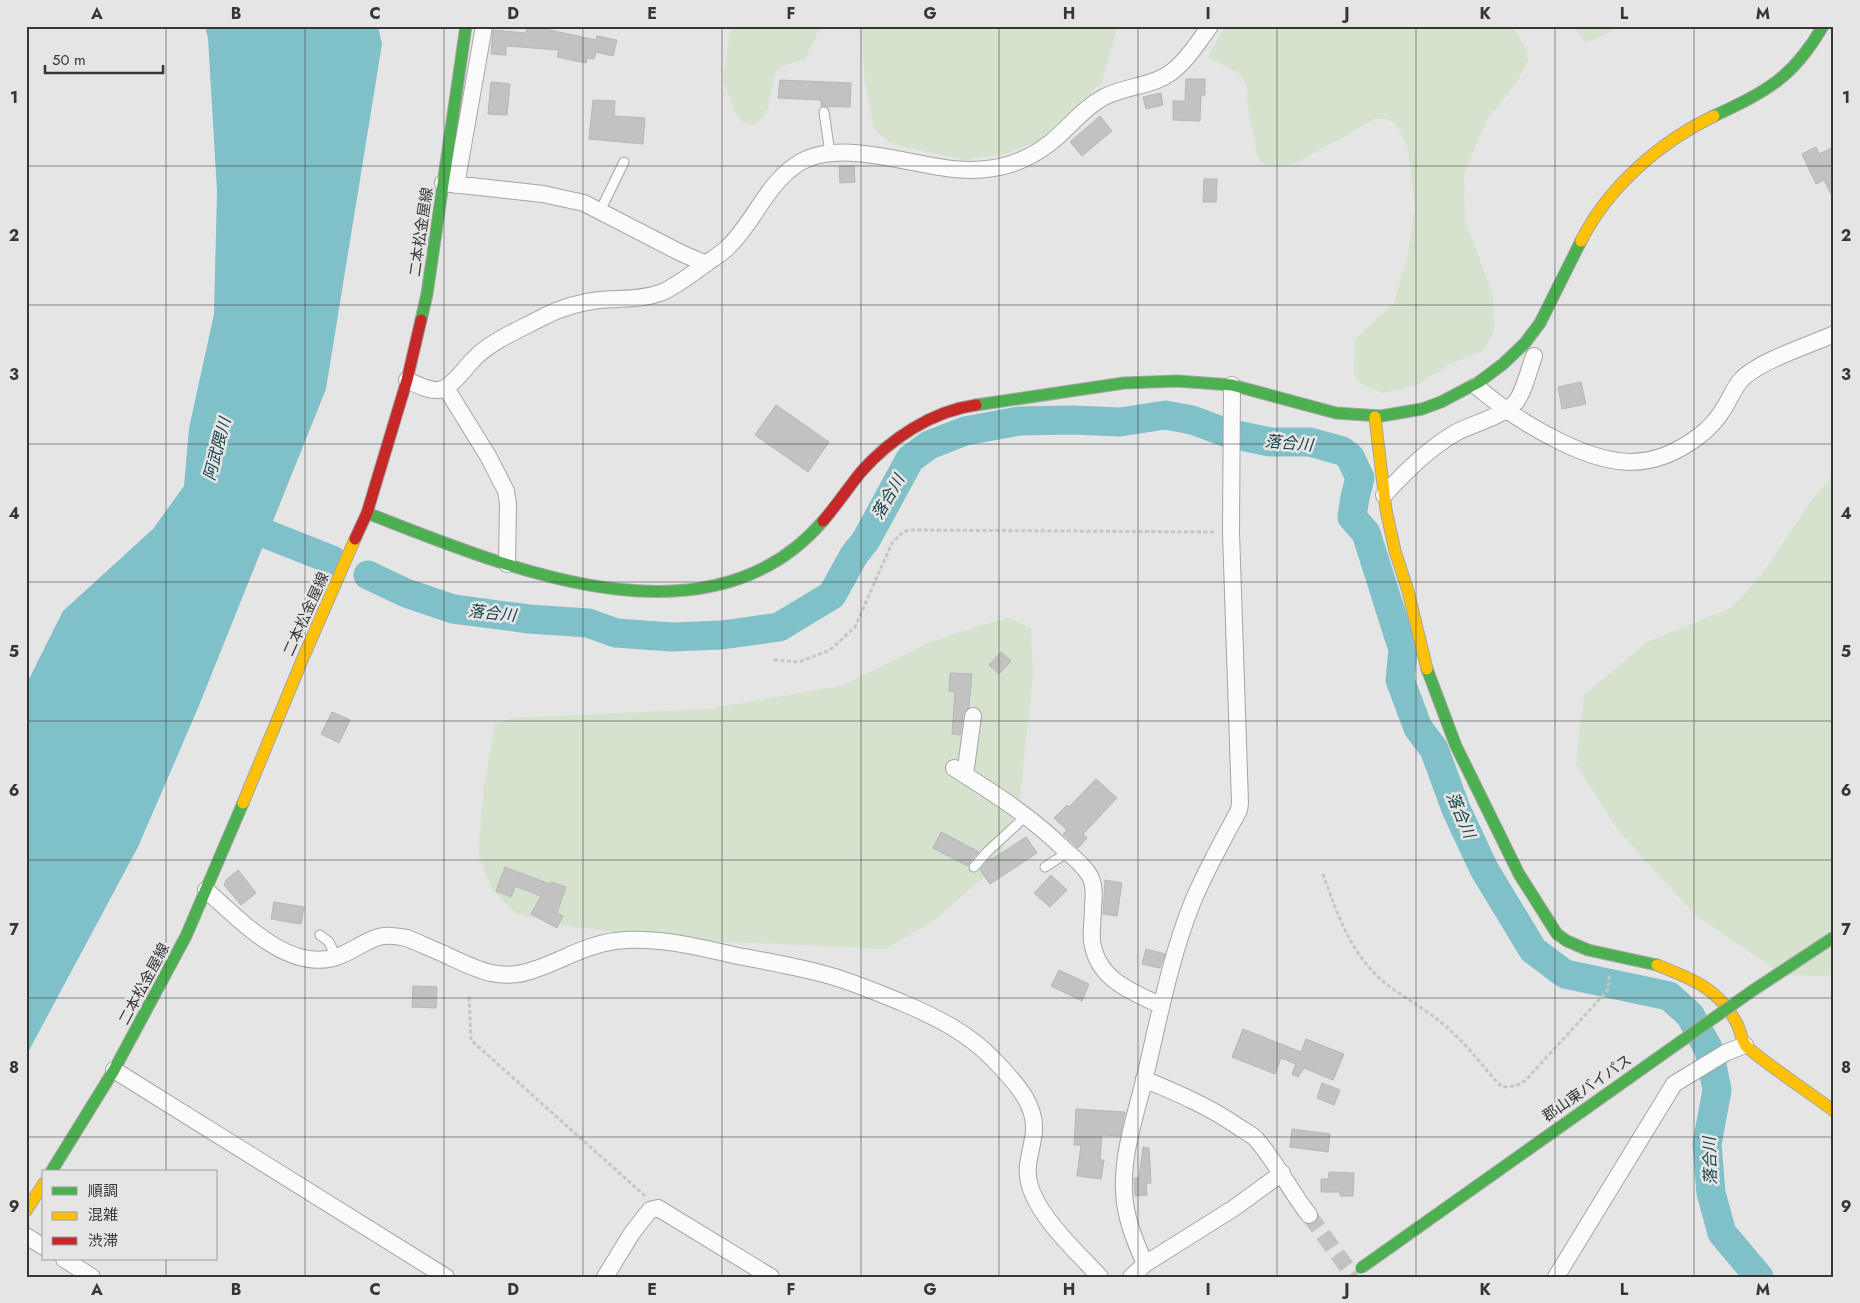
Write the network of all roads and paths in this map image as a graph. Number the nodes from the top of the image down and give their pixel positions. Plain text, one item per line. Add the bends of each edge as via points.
1 (466, 26) edge
2 (484, 26) edge
3 (1210, 26) edge
4 (1823, 26) edge
5 (824, 112) dead end
6 (830, 153) junction
7 (624, 162) dead end
8 (449, 184) junction
9 (600, 211) junction
10 (706, 264) junction
11 (1834, 334) edge
12 (1534, 356) dead end
13 (407, 380) junction
14 (1232, 385) junction
15 (1476, 386) junction
16 (446, 388) junction
17 (1504, 410) junction
18 (1374, 417) junction
19 (1384, 495) junction
20 (367, 513) junction
21 (1231, 532) junction
22 (507, 564) junction
23 (774, 660) dead end
24 (973, 716) dead end
25 (1026, 816) junction
26 (1068, 852) junction
27 (1045, 867) dead end
28 (974, 868) dead end
29 (1323, 874) dead end
30 (206, 890) junction
31 (320, 935) dead end
32 (1834, 937) edge
33 (336, 957) junction
34 (1610, 975) dead end
35 (469, 997) dead end
36 (1160, 1005) junction
37 (1745, 1045) junction
38 (114, 1070) junction
39 (1144, 1079) junction
40 (1834, 1111) edge
41 (52, 1170) edge
42 (1282, 1173) junction
43 (42, 1186) edge
44 (658, 1208) junction
45 (26, 1211) edge
46 (1309, 1215) tunnel mouth
47 (26, 1236) edge
48 (42, 1246) edge
49 (66, 1260) edge
50 (1145, 1264) junction
51 (1361, 1268) dead end
52 (92, 1277) edge
53 (446, 1277) edge
54 (605, 1277) edge
55 (771, 1277) edge
56 (1100, 1277) edge
57 (1131, 1277) edge
58 (1556, 1277) edge

1 - 8 main road, 二本松金屋線
2 - 8 street
3 - 6 street via 1173,72 1102,97 1051,142 1018,162 963,170 883,156
4 - 15 main road via 1802,57 1774,84 1672,140 1627,179 1584,235 1534,333
5 - 6 lane
6 - 10 street via 797,164 782,177 727,248
7 - 9 lane
8 - 9 street via 543,194 584,203
8 - 13 main road, 二本松金屋線
9 - 10 street
10 - 16 street via 660,292 625,300 599,300 555,311 488,348
11 - 17 street via 1760,366 1742,378 1721,414 1700,436 1653,459 1626,463 1598,458 1552,438
12 - 17 street via 1518,398 1514,405
13 - 16 street via 431,390
13 - 20 main road, 二本松金屋線
14 - 18 main road via 1336,414
14 - 21 street
14 - 22 main road via 1177,381 1124,383 985,402 944,413 914,426 867,466 813,532 795,548 750,576 724,585 672,593 644,593 587,584
15 - 17 street
15 - 18 main road via 1429,408
16 - 22 street via 506,491
17 - 19 street via 1442,441
18 - 19 main road
19 - 37 main road via 1395,551 1427,670 1456,746 1519,874 1557,934 1588,950 1651,963 1711,990 1736,1023
20 - 22 main road
20 - 30 main road, 二本松金屋線
21 - 23 path via 904,531 889,548 855,627 845,637 830,650 799,662
21 - 36 street via 1239,810 1192,902
24 - 25 street via 960,771
25 - 26 street
25 - 28 lane
26 - 27 lane
26 - 36 street via 1089,874 1093,886 1092,940 1102,965 1120,986
29 - 34 path via 1352,944 1374,972 1454,1033 1502,1087 1525,1081 1607,991
30 - 33 street via 266,941 289,953 318,960
30 - 38 main road, 二本松金屋線 via 186,936
31 - 33 lane via 329,942
32 - 51 main road, 郡山東バイパス, bridge via 1752,991
33 - 56 street via 383,936 407,938 465,965 510,976 535,970 570,953 615,941 657,941 822,973 893,999 942,1021 972,1041 1022,1092 1032,1108 1034,1137 1028,1181 1036,1201 1062,1236
35 - 44 path via 471,1040
36 - 39 street
37 - 40 main road
37 - 58 street via 1690,1072 1674,1084
38 - 41 main road, 二本松金屋線
38 - 53 street
39 - 42 street via 1222,1115 1255,1138
39 - 50 street via 1124,1172 1124,1193 1132,1234
42 - 46 street
42 - 50 street via 1234,1208
43 - 45 main road
44 - 54 street via 650,1210 632,1233
44 - 55 street
47 - 48 street
49 - 52 street
50 - 57 street

